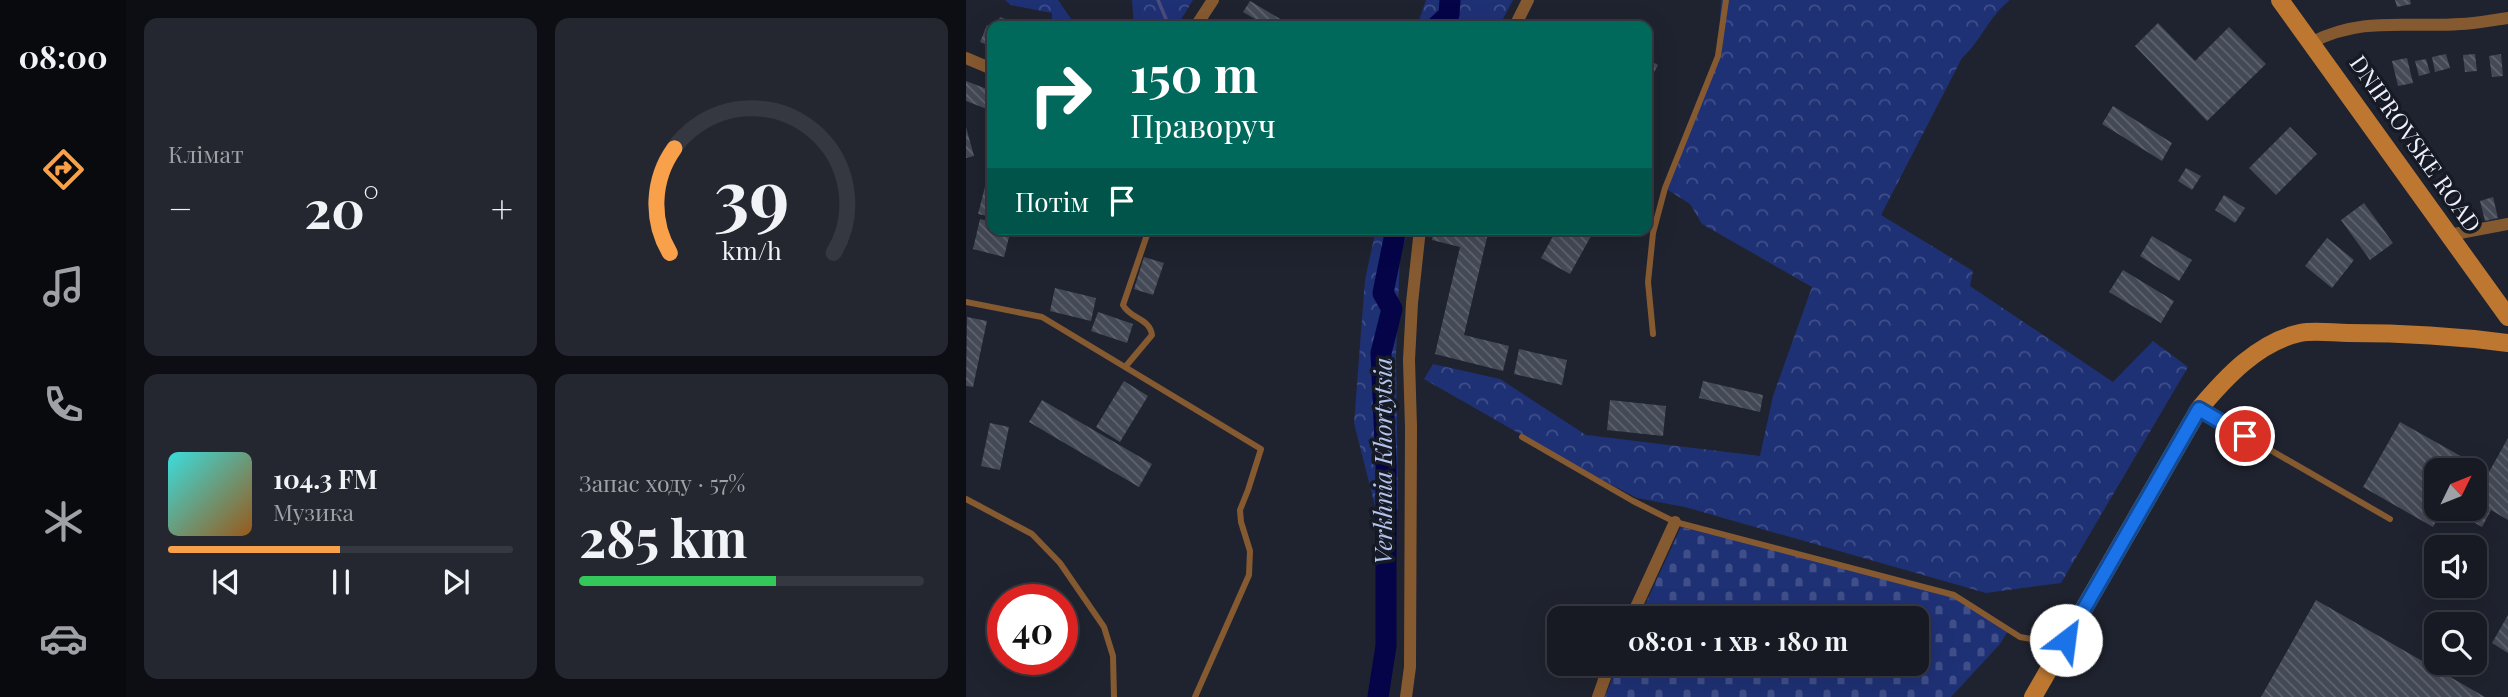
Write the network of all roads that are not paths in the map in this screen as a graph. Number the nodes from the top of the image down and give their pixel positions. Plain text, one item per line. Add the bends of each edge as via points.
1 (1213, 0) edge
2 (1528, 0) edge
3 (1726, 0) edge
4 (2280, 0) edge
5 (2508, 18) edge
6 (1199, 21) edge
7 (1517, 21) edge
8 (2312, 42) junction
9 (966, 58) edge
10 (987, 67) edge
11 (2508, 224) edge
12 (1147, 235) edge
13 (1419, 235) edge
14 (2449, 235) junction
15 (966, 302) edge
16 (2508, 317) edge
17 (1653, 334) dead end
18 (2508, 343) edge
19 (1126, 366) junction
20 (2199, 409) junction
21 (1522, 436) dead end
22 (966, 499) edge
23 (2390, 519) dead end
24 (1675, 522) junction
25 (1636, 606) edge
26 (2066, 640) junction
27 (1605, 676) edge
28 (1114, 697) edge
29 (1195, 697) edge
30 (1406, 697) edge
31 (1598, 697) edge
32 (2033, 697) edge

1 - 6 street
2 - 7 street
3 - 17 lane via 1718,56 1665,188 1653,233 1648,282
4 - 8 street, DNIPROVSKE ROAD
5 - 8 street via 2355,27
8 - 14 street, DNIPROVSKE ROAD
9 - 10 street
11 - 14 street
12 - 19 lane via 1124,305 1148,323 1152,335
13 - 30 street via 1409,360 1410,667
14 - 16 street, DNIPROVSKE ROAD
15 - 19 lane via 1042,317
18 - 20 street via 2394,333 2301,333 2267,346 2247,360
19 - 29 lane via 1261,449 1240,510 1250,551 1249,575
20 - 23 lane
20 - 26 street
21 - 24 lane
22 - 28 lane via 1032,534 1060,563 1104,627 1113,656
24 - 25 street
24 - 26 lane via 1954,595 2020,637
26 - 32 street
27 - 31 street

